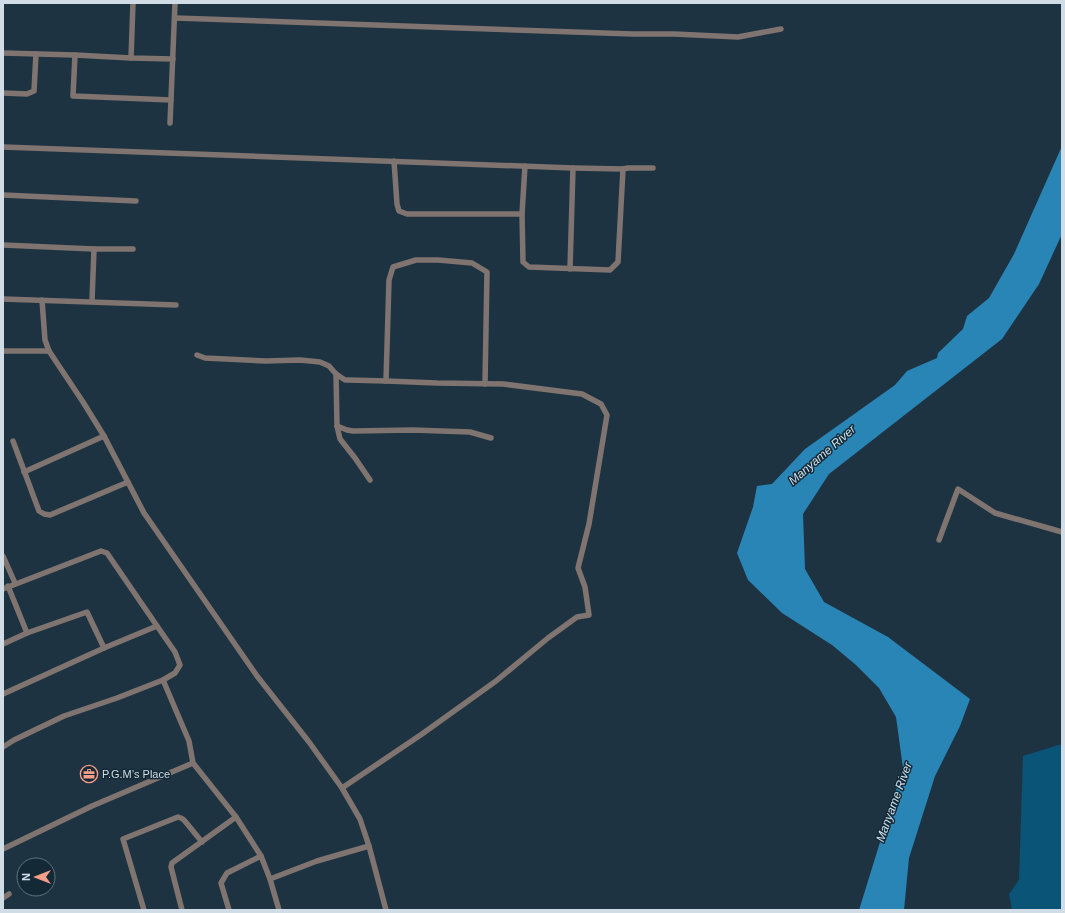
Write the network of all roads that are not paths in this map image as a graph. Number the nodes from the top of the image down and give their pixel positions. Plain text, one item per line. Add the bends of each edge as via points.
1 (133, 3) edge
2 (175, 3) edge
3 (175, 18) junction
4 (781, 29) dead end
5 (3, 53) edge
6 (36, 54) junction
7 (75, 54) junction
8 (131, 58) junction
9 (173, 59) junction
10 (3, 93) edge
11 (171, 100) junction
12 (170, 123) dead end
13 (3, 147) edge
14 (394, 161) junction
15 (525, 166) junction
16 (573, 168) junction
17 (653, 168) dead end
18 (623, 169) junction
19 (3, 195) edge
20 (136, 201) dead end
21 (522, 214) junction
22 (3, 245) edge
23 (94, 249) junction
24 (133, 249) dead end
25 (570, 269) junction
26 (3, 299) edge
27 (42, 300) junction
28 (92, 301) junction
29 (176, 305) dead end
30 (3, 351) edge
31 (49, 351) junction
32 (197, 355) dead end
33 (336, 374) junction
34 (386, 381) junction
35 (485, 384) junction
36 (337, 426) junction
37 (104, 436) junction
38 (491, 438) dead end
39 (13, 441) dead end
40 (24, 472) junction
41 (370, 480) dead end
42 (128, 482) junction
43 (1062, 532) edge
44 (940, 540) dead end
45 (3, 556) edge
46 (15, 584) junction
47 (6, 588) edge
48 (157, 626) junction
49 (27, 633) junction
50 (3, 644) edge
51 (104, 648) junction
52 (163, 680) junction
53 (3, 694) edge
54 (3, 747) edge
55 (193, 764) junction
56 (342, 788) junction
57 (236, 817) junction
58 (202, 842) junction
59 (369, 846) junction
60 (3, 849) edge
61 (261, 856) junction
62 (270, 879) junction
63 (10, 894) dead end
64 (3, 898) edge
65 (144, 910) edge
66 (182, 910) edge
67 (229, 910) edge
68 (279, 910) edge
69 (386, 910) edge

1 - 8 street
2 - 3 street
3 - 4 street via 738,37
3 - 9 street
5 - 6 street
6 - 7 street
6 - 10 street via 34,91 27,94
7 - 8 street
7 - 11 street via 73,96
8 - 9 street
9 - 11 street
11 - 12 street
13 - 14 street
14 - 15 street
14 - 21 street via 399,211 407,214
15 - 16 street
15 - 21 street
16 - 18 street
16 - 25 street
17 - 18 street
18 - 25 street via 618,262 610,270
19 - 20 street
21 - 25 street via 523,262 529,267
22 - 23 street
23 - 24 street
23 - 28 street
26 - 27 street
27 - 28 street
27 - 31 street via 45,340
28 - 29 street
30 - 31 street
31 - 37 street
32 - 33 street via 205,358 320,362 329,366
33 - 34 street via 345,380
33 - 36 street
34 - 35 street
34 - 35 street via 390,280 393,267 416,260 438,260 472,263 487,272
35 - 56 street via 582,394 601,404 607,416 578,568 585,587 589,615 577,617 501,678
36 - 38 street via 353,431 470,432
36 - 41 street via 340,439
37 - 40 street
37 - 42 street
39 - 40 street
40 - 42 street via 39,511 50,515
42 - 56 street via 144,513 257,676
43 - 44 street via 995,513 958,489
45 - 46 street
46 - 47 street
46 - 48 street via 104,551
47 - 49 street
48 - 51 street
48 - 52 street via 175,652 180,665 175,673
49 - 50 street
49 - 51 street via 87,612
51 - 53 street
52 - 54 street via 64,716
52 - 55 street via 189,741
55 - 57 street
55 - 60 street via 92,806
56 - 59 street via 360,819
57 - 58 street
57 - 61 street
58 - 65 street via 184,820 178,817 123,839
58 - 66 street via 170,867
59 - 62 street via 317,861
59 - 69 street
61 - 62 street
61 - 67 street via 227,873 221,883
62 - 68 street
63 - 64 street

